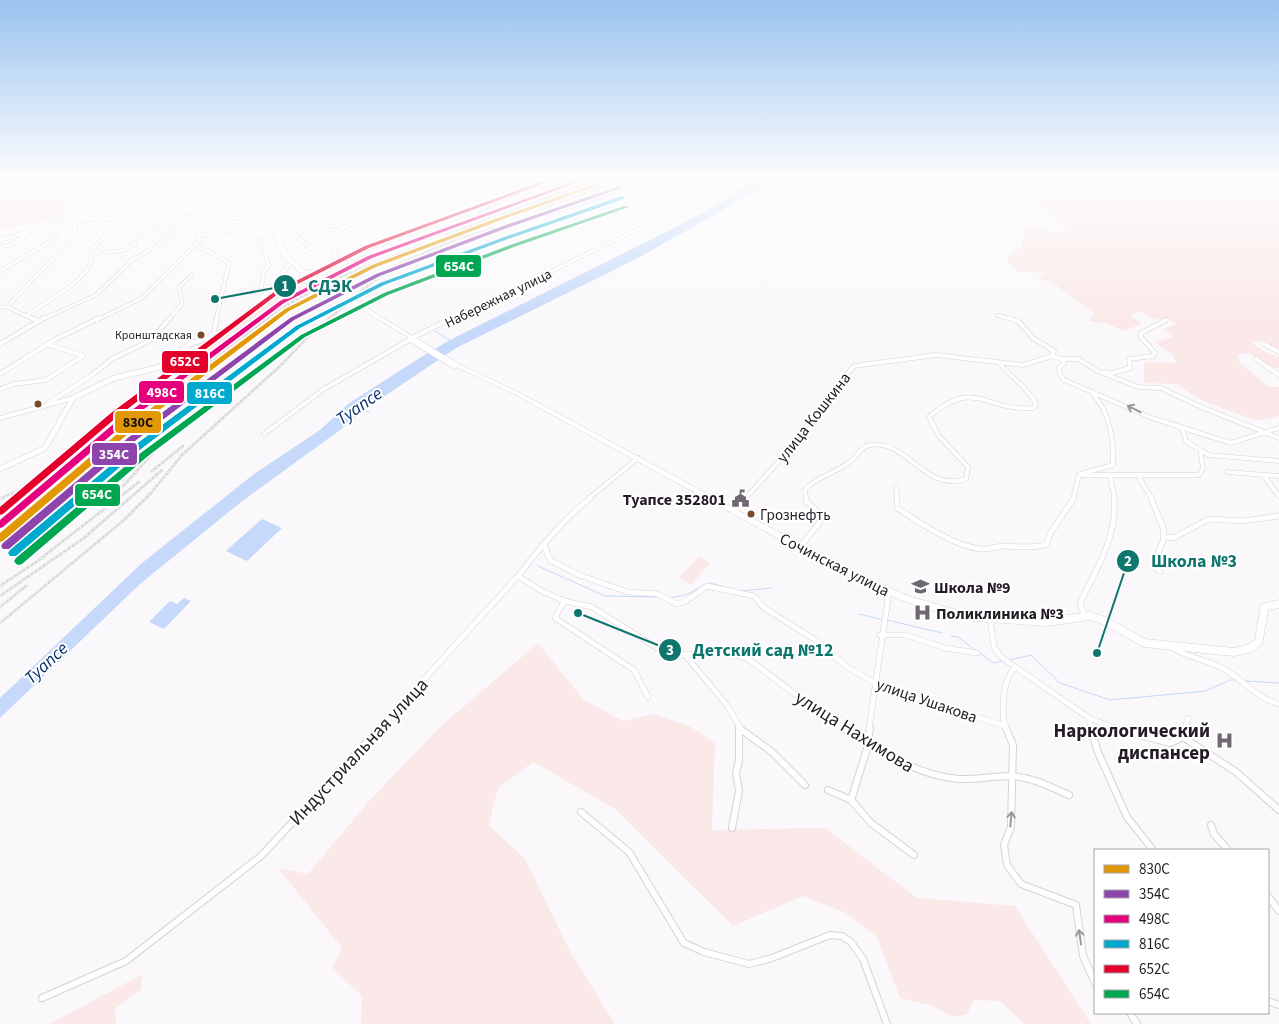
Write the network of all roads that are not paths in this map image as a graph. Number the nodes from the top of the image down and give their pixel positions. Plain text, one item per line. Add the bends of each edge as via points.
1 (42, 227) edge
2 (75, 227) edge
3 (109, 227) edge
4 (157, 227) edge
5 (178, 227) edge
6 (180, 227) edge
7 (240, 227) edge
8 (273, 227) edge
9 (287, 227) edge
10 (342, 227) edge
11 (349, 227) edge
12 (368, 227) edge
13 (447, 227) edge
14 (644, 227) edge
15 (365, 228) dead end
16 (423, 228) joint
17 (33, 229) junction
18 (57, 235) dead end
19 (424, 235) junction
20 (198, 236) junction
21 (333, 237) junction
22 (327, 238) junction
23 (260, 239) dead end
24 (0, 240) edge
25 (195, 244) junction
26 (95, 246) junction
27 (0, 247) edge
28 (315, 247) junction
29 (396, 247) dead end
30 (334, 249) junction
31 (349, 262) dead end
32 (332, 267) junction
33 (0, 271) edge
34 (302, 271) junction
35 (192, 275) dead end
36 (321, 282) junction
37 (274, 284) junction
38 (289, 286) junction
39 (268, 292) junction
40 (277, 292) junction
41 (0, 307) edge
42 (7, 307) junction
43 (255, 307) junction
44 (997, 315) dead end
45 (26, 316) junction
46 (1166, 320) dead end
47 (38, 321) junction
48 (213, 334) junction
49 (413, 339) junction
50 (0, 344) edge
51 (47, 344) junction
52 (1264, 344) dead end
53 (1279, 352) edge
54 (1052, 356) junction
55 (1061, 359) junction
56 (1256, 359) dead end
57 (1000, 364) junction
58 (1098, 371) junction
59 (0, 374) edge
60 (1279, 375) edge
61 (0, 390) edge
62 (1088, 391) junction
63 (73, 398) junction
64 (47, 404) junction
65 (0, 418) edge
66 (1180, 427) junction
67 (1279, 428) edge
68 (1262, 432) junction
69 (264, 434) dead end
70 (1279, 438) edge
71 (1200, 450) junction
72 (638, 458) junction
73 (1279, 461) edge
74 (0, 468) edge
75 (1227, 472) dead end
76 (1079, 475) junction
77 (1110, 476) junction
78 (1138, 476) junction
79 (1264, 476) junction
80 (1279, 476) edge
81 (896, 487) dead end
82 (1279, 496) edge
83 (734, 512) junction
84 (1279, 516) edge
85 (1164, 537) junction
86 (544, 544) junction
87 (800, 547) junction
88 (1160, 572) dead end
89 (518, 576) junction
90 (889, 592) junction
91 (564, 601) junction
92 (1279, 604) edge
93 (1085, 616) junction
94 (990, 618) junction
95 (880, 635) junction
96 (1170, 646) junction
97 (977, 653) dead end
98 (685, 655) junction
99 (1015, 668) junction
100 (875, 683) junction
101 (648, 697) dead end
102 (1279, 705) edge
103 (1089, 718) junction
104 (1188, 718) dead end
105 (1005, 726) junction
106 (739, 728) junction
107 (1183, 737) junction
108 (868, 742) junction
109 (1012, 776) junction
110 (805, 785) dead end
111 (828, 790) dead end
112 (1069, 795) dead end
113 (851, 800) junction
114 (1279, 810) edge
115 (581, 812) dead end
116 (1211, 825) dead end
117 (732, 828) dead end
118 (1152, 849) edge
119 (1227, 849) edge
120 (914, 855) dead end
121 (1269, 897) edge
122 (1279, 911) edge
123 (1094, 981) edge
124 (42, 998) dead end
125 (887, 1024) edge

1 - 17 highway
2 - 42 street via 74,236
3 - 26 street
4 - 26 street via 135,238 135,244 124,250 106,253
5 - 47 street via 157,246 132,260 96,295
6 - 20 street
7 - 20 street
8 - 34 highway, Сочинская улица, bridge via 284,254
9 - 28 street
10 - 22 main road
11 - 21 main road
12 - 15 street
13 - 19 street
14 - 49 street, Набережная улица
16 - 19 street
16 - 31 street via 395,240 369,246
17 - 24 highway
17 - 27 street via 10,246
18 - 33 street
19 - 29 street
20 - 25 street via 200,240
21 - 22 main road
21 - 30 main road
22 - 28 main road
22 - 30 main road
23 - 39 street via 270,266 264,272 261,290
25 - 48 street via 229,263
25 - 51 street via 142,298
26 - 45 street via 90,254 90,266 82,276
28 - 30 main road via 328,244
28 - 37 main road via 292,260
30 - 32 main road via 337,262
32 - 34 main road via 316,273
32 - 36 main road via 320,276
34 - 36 highway, Сочинская улица
34 - 38 main road via 303,277
35 - 64 street via 179,287 182,304 151,340 112,359
36 - 38 main road via 310,280
36 - 49 highway, Сочинская улица, bridge
37 - 38 main road via 274,287
37 - 39 main road
38 - 40 main road
39 - 40 main road
39 - 43 main road
40 - 43 main road
41 - 42 street
42 - 45 street
43 - 48 main road via 232,328
44 - 54 street via 1018,322 1032,338 1054,350
45 - 47 street
46 - 58 street via 1141,334 1156,353 1154,356 1129,359 1130,368
47 - 50 street
48 - 63 main road via 182,348 160,367 114,378
49 - 69 street, Набережная улица via 324,389
49 - 72 highway, Сочинская улица via 456,366 488,378
51 - 59 street
51 - 61 street via 83,356 46,380 14,384
52 - 53 street
54 - 55 street
54 - 57 street, улица Кошкина via 1023,365
55 - 58 street via 1078,359
55 - 62 street via 1064,363 1059,368 1064,380
56 - 60 street
57 - 83 street, улица Кошкина via 936,355 854,366 830,392 787,452
57 - 87 street via 1033,397 1036,404 1033,408 1001,408 975,396 952,400 929,417 935,433 968,467 966,479 956,483 944,482 891,448 868,445 860,449 850,463 818,477 805,490 806,501 817,511 820,522
58 - 68 street via 1138,387 1161,388
66 -> 62 street
62 - 76 street via 1096,396 1110,429 1114,461 1113,465
63 - 64 street
63 - 74 main road via 45,448
64 - 65 street
66 - 68 street via 1231,443
66 - 71 street via 1186,441
67 - 68 street
68 - 70 street
71 - 73 street via 1209,455
71 - 78 street via 1204,468 1199,476
72 - 83 highway, Сочинская улица
72 - 86 street, Индустриальная улица via 574,511
75 - 79 street
76 - 77 street
76 - 81 street via 1076,496 1054,525 1046,544 1032,548 1001,546 982,549 951,539 897,508
77 - 78 street
77 - 93 street via 1116,504 1114,518 1106,546 1080,603
78 - 85 street via 1158,509
79 - 80 street
79 - 82 street
83 - 87 highway, Сочинская улица
84 - 85 street via 1243,521 1208,519 1173,538
85 - 88 street via 1152,565
86 - 89 street, Индустриальная улица
86 - 100 street, улица Ушакова via 550,560 579,575 607,582 628,592 658,594 676,604 707,586 754,596 764,607 817,642 847,667
87 - 90 highway, Сочинская улица
89 - 91 street, улица Нахимова
89 - 124 street, Индустриальная улица via 261,856 126,961
90 - 94 highway, Сочинская улица via 953,613
90 - 95 street
91 - 98 street, улица Нахимова via 592,607 668,655
91 - 101 street via 555,618 634,670
92 - 96 highway, Сочинская улица via 1264,606 1259,642 1249,649 1234,652
93 - 94 highway, Сочинская улица via 1046,622
93 - 96 highway, Сочинская улица via 1104,621 1144,643
94 - 99 street via 994,647
95 - 97 street via 890,632 943,648
95 - 100 street
96 - 102 street via 1179,654 1210,662 1252,692
98 - 106 street via 726,704
98 - 108 street, улица Нахимова via 731,654 746,658 824,716
99 - 103 street
99 - 105 street via 1008,674 1004,690
100 - 105 street, улица Ушакова
100 - 108 street
103 - 107 street via 1105,726 1170,743
103 - 118 street via 1097,750 1127,817
104 - 107 street
105 - 109 street via 1013,745
106 - 110 street via 772,752
106 - 117 street via 738,791
107 - 114 street via 1236,772
108 - 109 street, улица Нахимова via 899,761 940,777 978,779
108 - 113 street via 852,785
109 - 112 street, улица Нахимова via 1032,779
123 -> 109 street via 1083,956 1076,905 1021,884 1007,865 1004,845 1011,827
111 - 113 street
113 - 120 street via 870,823
115 - 125 street via 628,852 684,943 713,955 749,964 830,935 842,936 864,959
116 - 119 street via 1214,834
121 - 122 street

